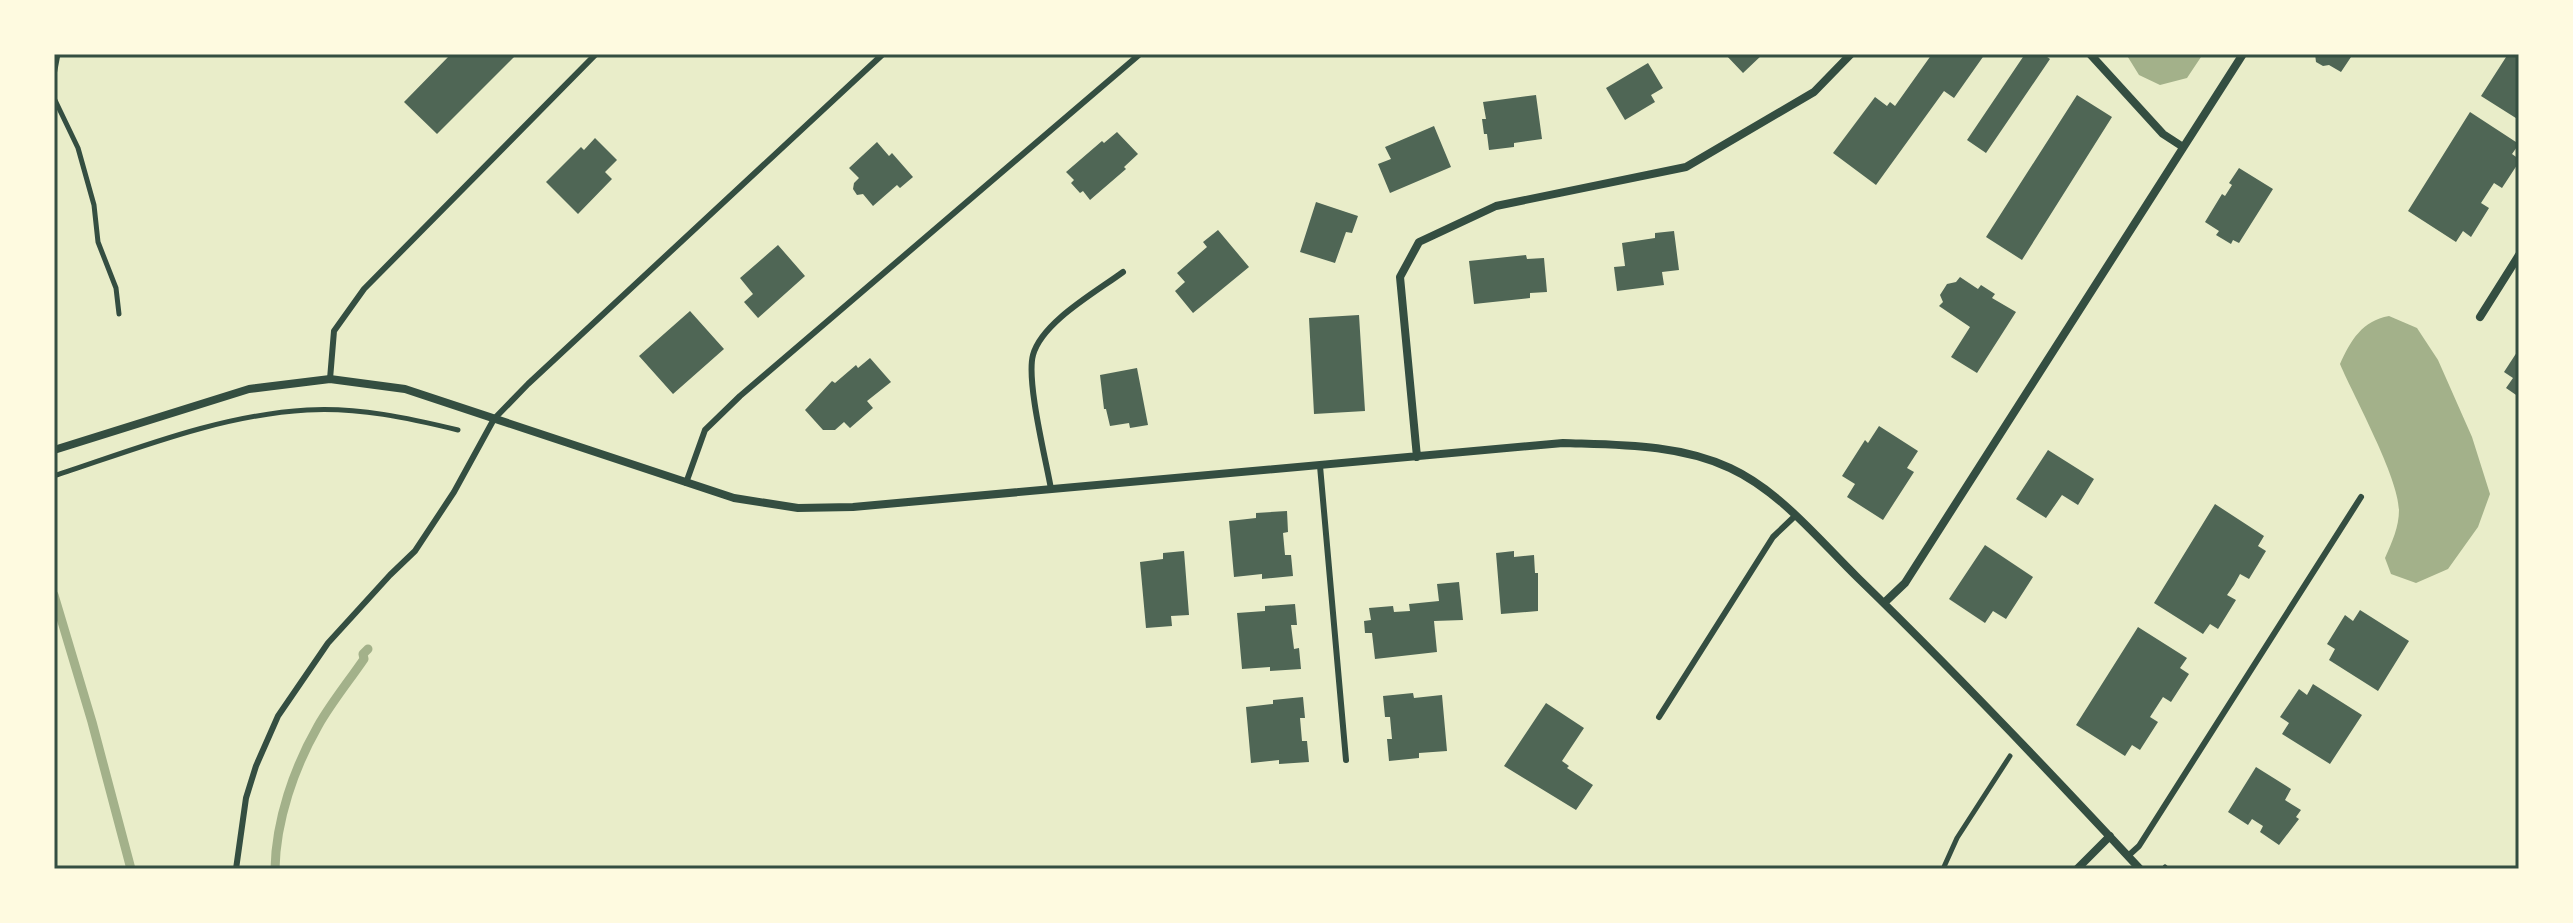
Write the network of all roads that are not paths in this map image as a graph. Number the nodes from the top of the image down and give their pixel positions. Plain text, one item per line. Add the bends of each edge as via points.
1 (596, 54) edge
2 (883, 54) edge
3 (1140, 54) edge
4 (1851, 54) edge
5 (2090, 54) edge
6 (2243, 54) edge
7 (2183, 147) junction
8 (2519, 255) edge
9 (1123, 272) dead end
10 (2480, 317) dead end
11 (330, 379) junction
12 (494, 419) junction
13 (54, 450) edge
14 (1417, 457) junction
15 (1320, 466) junction
16 (686, 483) junction
17 (1051, 489) junction
18 (2361, 497) dead end
19 (1795, 516) junction
20 (1884, 603) junction
21 (1659, 717) dead end
22 (1346, 760) dead end
23 (2110, 836) junction
24 (2128, 856) junction
25 (236, 869) edge
26 (2077, 869) edge
27 (2140, 869) edge

1 - 11 lane via 364,289 334,331
2 - 12 lane
3 - 16 lane via 740,396 705,430
4 - 14 street via 1814,92 1686,167 1496,206 1419,242 1400,277
5 - 7 street via 2163,134
6 - 7 street
7 - 20 street via 1905,583
8 - 10 street
9 - 17 lane via 1061,318 1033,355 1032,381
11 - 12 street via 405,389
11 - 13 street via 249,389
12 - 16 street
12 - 25 lane via 415,551 328,643 278,716 246,798
14 - 15 street
14 - 19 street via 1563,443 1670,450 1734,470
15 - 17 street
15 - 22 lane
16 - 17 street via 734,498 798,508
18 - 24 lane
19 - 20 street
19 - 21 lane via 1773,537
20 - 23 street
23 - 24 street
23 - 26 street
24 - 27 street

